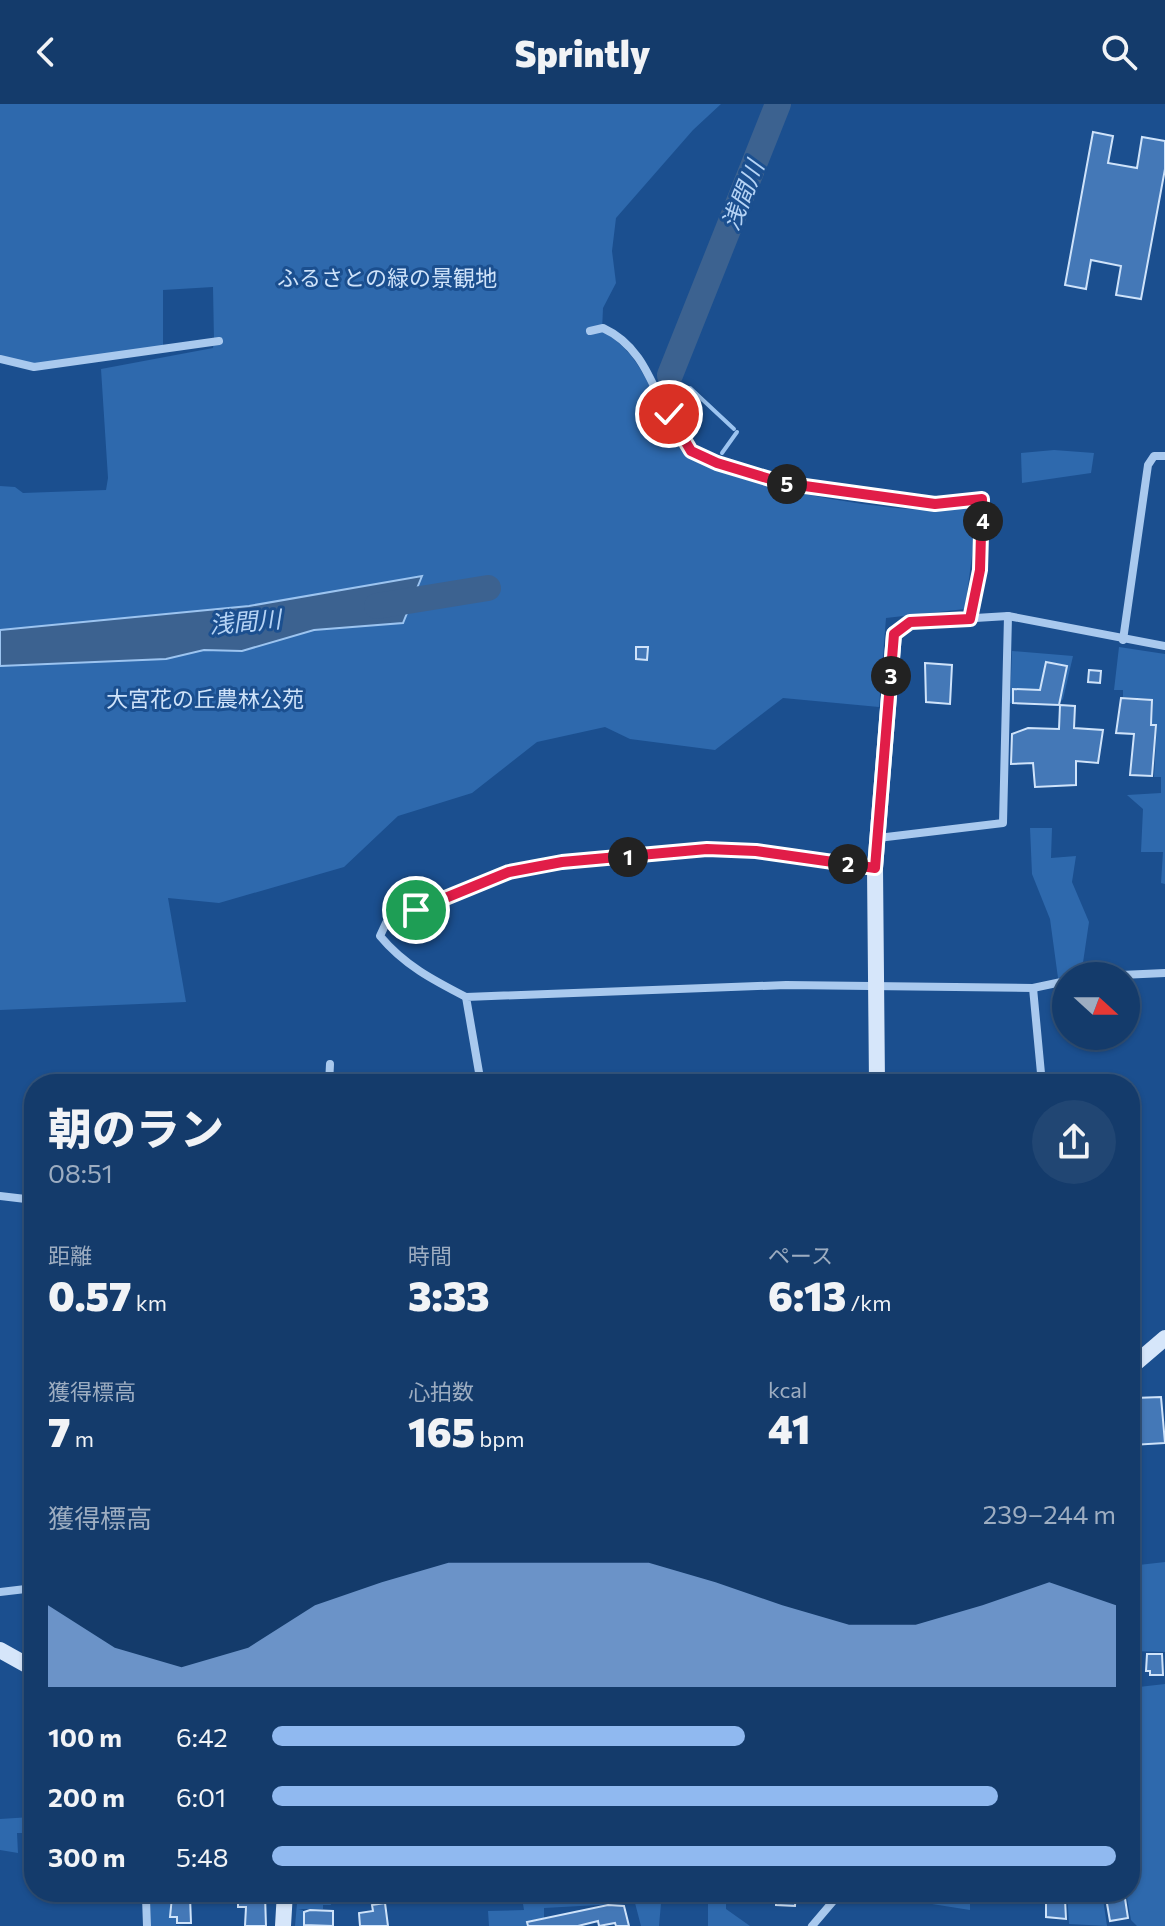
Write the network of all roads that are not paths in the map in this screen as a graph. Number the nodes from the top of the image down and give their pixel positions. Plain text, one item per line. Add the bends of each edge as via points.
1 (590, 331) dead end
2 (219, 341) dead end
3 (0, 359) edge
4 (1165, 456) edge
5 (1008, 616) junction
6 (970, 619) junction
7 (894, 634) joint
8 (1123, 640) junction
9 (1165, 646) edge
10 (878, 838) junction
11 (875, 868) junction
12 (1165, 973) edge
13 (1140, 974) edge
14 (1052, 984) edge
15 (877, 986) junction
16 (1033, 988) junction
17 (466, 997) junction
18 (330, 1064) dead end
19 (330, 1074) edge
20 (479, 1074) edge
21 (877, 1074) edge
22 (1041, 1074) edge
23 (0, 1196) edge
24 (24, 1199) edge
25 (1165, 1338) edge
26 (1140, 1359) edge
27 (24, 1589) edge
28 (0, 1592) edge
29 (0, 1650) edge
30 (24, 1663) edge
31 (146, 1902) edge
32 (284, 1902) edge
33 (832, 1902) edge
34 (147, 1926) edge
35 (283, 1926) edge
36 (812, 1926) edge

1 - 6 street via 603,328 630,347 647,367 677,431 691,451 704,458 808,489 935,504 982,499 980,570
2 - 3 street via 34,367
4 - 8 street via 1154,456 1148,465
5 - 6 street
5 - 8 street
5 - 10 street via 1003,823
6 - 7 street via 910,622
7 - 10 street
8 - 9 street
10 - 11 street
11 - 15 street
11 - 17 street via 707,849 562,862 509,872 386,923 380,936 390,949 418,973
12 - 13 street
14 - 16 street
15 - 16 street
15 - 17 street
15 - 21 street
16 - 22 street
17 - 20 street
18 - 19 street
23 - 24 street
25 - 26 street
27 - 28 street
29 - 30 street
31 - 34 street
32 - 35 street
33 - 36 street

